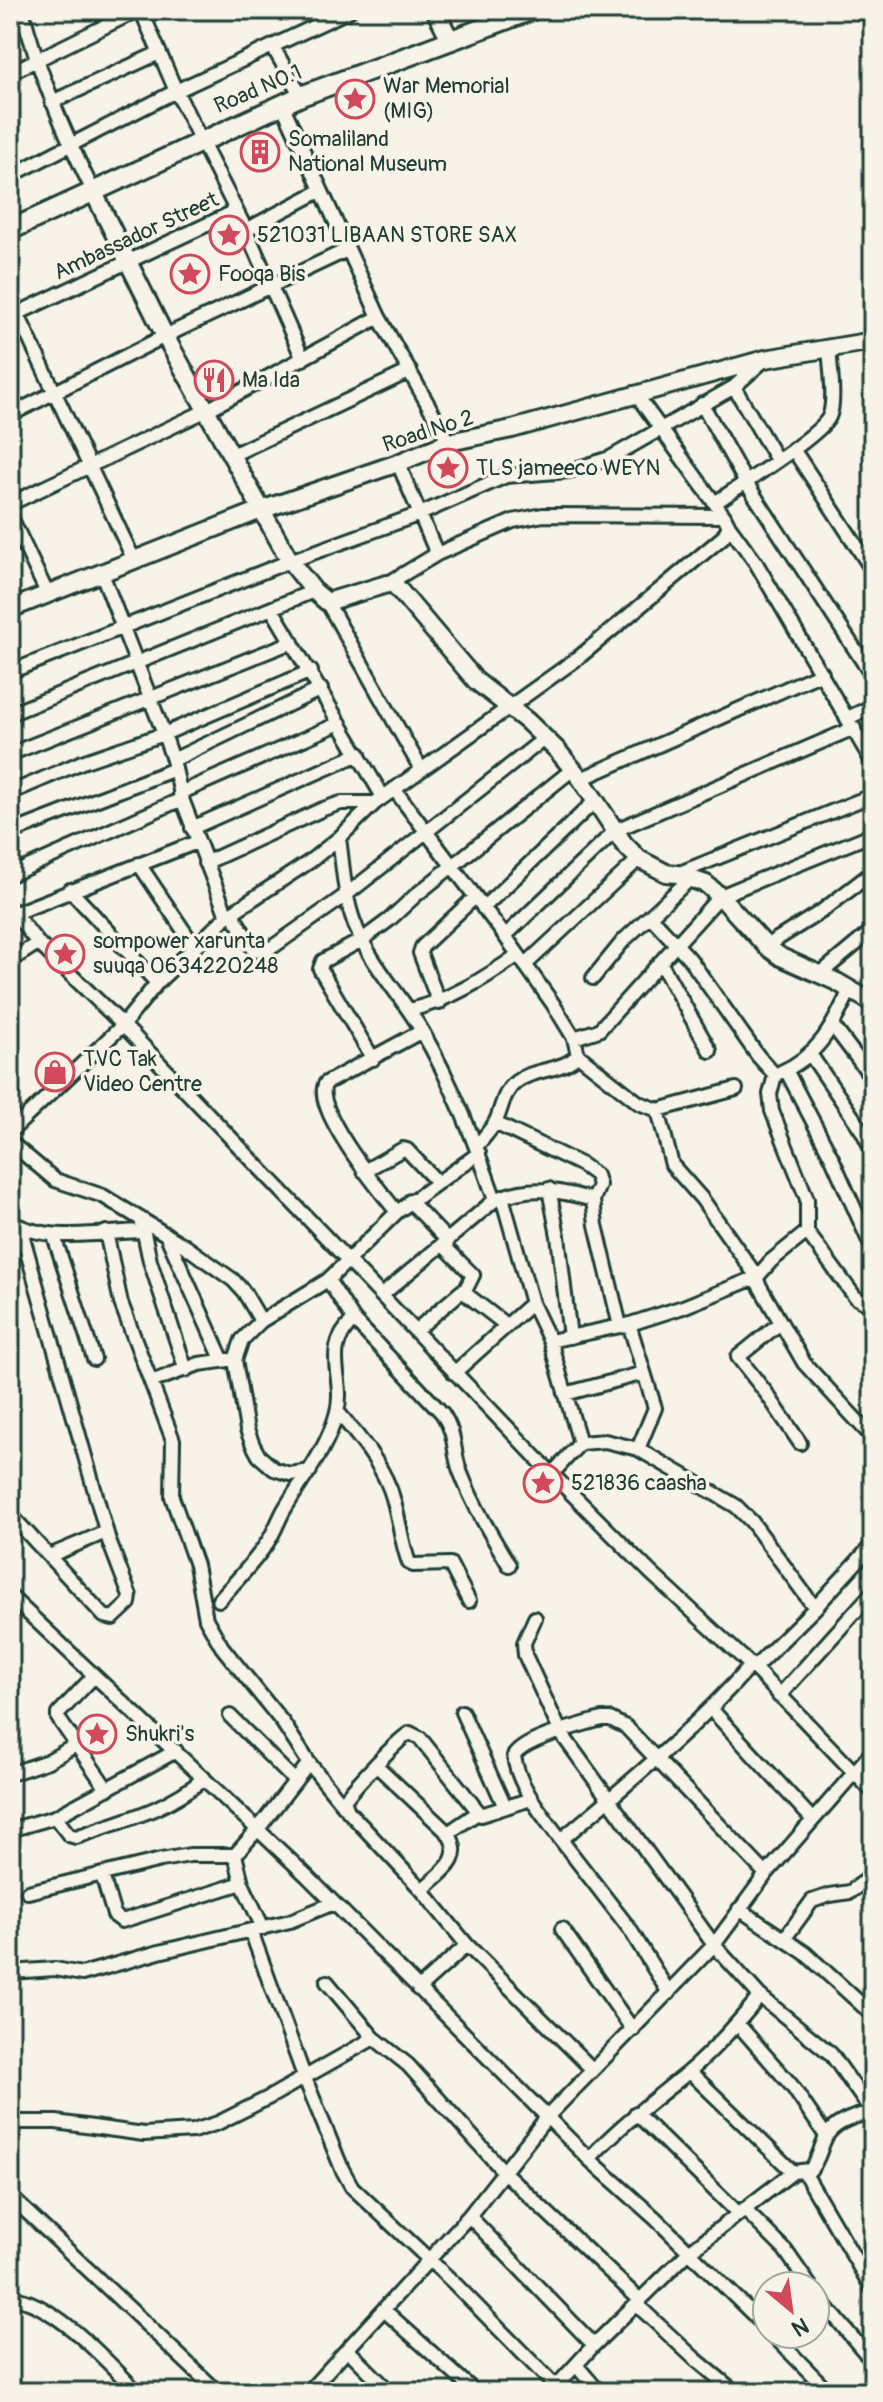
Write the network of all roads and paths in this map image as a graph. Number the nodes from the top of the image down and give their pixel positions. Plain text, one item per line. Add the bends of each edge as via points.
1 (22, 10) edge
2 (140, 10) edge
3 (350, 10) edge
4 (435, 10) edge
5 (532, 10) edge
6 (328, 15) edge
7 (451, 41) junction
8 (273, 47) junction
9 (159, 53) junction
10 (36, 61) junction
11 (10, 73) edge
12 (176, 91) junction
13 (301, 96) junction
14 (52, 102) junction
15 (282, 104) junction
16 (201, 140) junction
17 (70, 146) junction
18 (10, 176) edge
19 (93, 191) junction
20 (320, 191) junction
21 (236, 211) junction
22 (10, 230) edge
23 (246, 230) junction
24 (347, 250) junction
25 (128, 264) junction
26 (272, 287) junction
27 (10, 298) edge
28 (14, 315) edge
29 (379, 317) junction
30 (165, 336) junction
31 (873, 341) edge
32 (829, 348) junction
33 (303, 359) junction
34 (765, 359) junction
35 (410, 371) junction
36 (734, 387) junction
37 (635, 393) junction
38 (54, 395) junction
39 (702, 404) junction
40 (207, 410) junction
41 (10, 415) edge
42 (660, 428) junction
43 (449, 442) junction
44 (793, 449) junction
45 (232, 455) junction
46 (777, 460) junction
47 (398, 463) junction
48 (89, 464) junction
49 (745, 481) junction
50 (715, 503) junction
51 (10, 504) edge
52 (261, 510) junction
53 (420, 514) junction
54 (10, 515) edge
55 (726, 521) junction
56 (437, 554) junction
57 (133, 558) junction
58 (290, 561) junction
59 (101, 571) junction
60 (873, 571) edge
61 (387, 584) junction
62 (47, 593) junction
63 (320, 596) junction
64 (10, 609) edge
65 (272, 609) junction
66 (123, 629) junction
67 (292, 642) junction
68 (137, 663) junction
69 (311, 671) junction
70 (10, 672) edge
71 (822, 673) junction
72 (873, 677) edge
73 (321, 689) junction
74 (150, 697) junction
75 (873, 706) edge
76 (510, 708) junction
77 (10, 714) edge
78 (340, 723) junction
79 (851, 723) junction
80 (164, 734) junction
81 (545, 738) junction
82 (10, 754) edge
83 (359, 754) junction
84 (873, 763) edge
85 (174, 765) junction
86 (421, 769) junction
87 (577, 774) junction
88 (394, 789) junction
89 (10, 793) edge
90 (873, 795) edge
91 (181, 796) junction
92 (379, 800) junction
93 (596, 800) junction
94 (192, 828) junction
95 (616, 830) junction
96 (427, 832) junction
97 (10, 833) edge
98 (873, 834) edge
99 (339, 838) junction
100 (197, 842) junction
101 (639, 859) junction
102 (205, 863) junction
103 (139, 864) junction
104 (452, 866) junction
105 (873, 872) edge
106 (10, 875) edge
107 (684, 876) junction
108 (70, 890) junction
109 (346, 895) junction
110 (720, 896) junction
111 (479, 903) junction
112 (12, 911) edge
113 (229, 914) junction
114 (650, 916) junction
115 (873, 930) edge
116 (505, 936) junction
117 (362, 940) junction
118 (38, 943) junction
119 (677, 945) junction
120 (194, 946) junction
121 (766, 946) junction
122 (522, 960) junction
123 (10, 961) edge
124 (660, 962) junction
125 (820, 974) junction
126 (593, 978) dead end
127 (157, 983) junction
128 (850, 990) junction
129 (439, 1003) junction
130 (873, 1003) edge
131 (410, 1010) junction
132 (123, 1025) junction
133 (833, 1026) junction
134 (422, 1031) junction
135 (574, 1038) junction
136 (710, 1051) dead end
137 (810, 1054) junction
138 (578, 1055) junction
139 (373, 1059) junction
140 (780, 1073) junction
141 (873, 1079) edge
142 (736, 1089) dead end
143 (658, 1110) junction
144 (495, 1123) junction
145 (10, 1132) edge
146 (10, 1142) edge
147 (478, 1149) junction
148 (873, 1152) edge
149 (364, 1171) junction
150 (437, 1182) junction
151 (549, 1189) junction
152 (498, 1199) junction
153 (593, 1200) junction
154 (410, 1201) junction
155 (397, 1212) junction
156 (13, 1224) edge
157 (142, 1225) junction
158 (106, 1232) junction
159 (807, 1232) junction
160 (166, 1234) junction
161 (54, 1236) junction
162 (446, 1243) junction
163 (873, 1250) edge
164 (348, 1259) junction
165 (757, 1277) junction
166 (328, 1280) junction
167 (465, 1291) junction
168 (382, 1295) junction
169 (532, 1303) junction
170 (873, 1307) edge
171 (354, 1320) junction
172 (261, 1321) junction
173 (780, 1323) junction
174 (506, 1325) junction
175 (624, 1326) junction
176 (415, 1331) junction
177 (570, 1337) junction
178 (550, 1341) junction
179 (94, 1359) dead end
180 (228, 1360) junction
181 (186, 1370) junction
182 (454, 1373) junction
183 (644, 1373) junction
184 (151, 1382) junction
185 (565, 1394) junction
186 (337, 1411) junction
187 (873, 1438) edge
188 (580, 1443) junction
189 (800, 1443) dead end
190 (638, 1449) junction
191 (310, 1471) junction
192 (552, 1474) junction
193 (10, 1514) edge
194 (106, 1532) junction
195 (873, 1544) edge
196 (49, 1556) junction
197 (509, 1565) dead end
198 (873, 1592) edge
199 (10, 1596) edge
200 (219, 1600) dead end
201 (469, 1601) dead end
202 (815, 1608) junction
203 (535, 1618) dead end
204 (752, 1666) junction
205 (873, 1673) edge
206 (94, 1676) junction
207 (873, 1686) edge
208 (779, 1696) junction
209 (711, 1709) junction
210 (462, 1712) dead end
211 (230, 1716) dead end
212 (561, 1733) junction
213 (76, 1745) junction
214 (176, 1751) junction
215 (873, 1751) edge
216 (657, 1761) junction
217 (309, 1763) junction
218 (377, 1766) junction
219 (853, 1772) junction
220 (10, 1774) edge
221 (204, 1778) junction
222 (295, 1781) junction
223 (107, 1789) junction
224 (873, 1792) edge
225 (531, 1799) junction
226 (611, 1800) junction
227 (344, 1806) junction
228 (505, 1807) junction
229 (479, 1812) junction
230 (55, 1817) junction
231 (812, 1819) junction
232 (258, 1829) junction
233 (10, 1830) edge
234 (448, 1833) junction
235 (561, 1840) junction
236 (235, 1855) junction
237 (766, 1874) junction
238 (102, 1875) junction
239 (873, 1875) edge
240 (242, 1883) junction
241 (422, 1890) junction
242 (28, 1892) dead end
243 (334, 1903) junction
244 (739, 1909) junction
245 (257, 1929) junction
246 (562, 1929) dead end
247 (785, 1938) junction
248 (467, 1945) junction
249 (714, 1945) junction
250 (10, 1972) edge
251 (327, 1982) dead end
252 (418, 1989) junction
253 (669, 1993) junction
254 (760, 1996) junction
255 (873, 2015) edge
256 (737, 2023) junction
257 (633, 2030) junction
258 (374, 2038) junction
259 (592, 2069) junction
260 (689, 2071) junction
261 (304, 2076) junction
262 (873, 2112) edge
263 (636, 2113) junction
264 (547, 2117) junction
265 (10, 2122) edge
266 (826, 2136) junction
267 (589, 2159) junction
268 (798, 2172) junction
269 (505, 2173) junction
270 (10, 2196) edge
271 (741, 2211) junction
272 (469, 2216) junction
273 (689, 2252) junction
274 (429, 2261) junction
275 (799, 2270) edge
276 (873, 2290) edge
277 (10, 2298) edge
278 (638, 2302) junction
279 (384, 2310) junction
280 (751, 2312) edge
281 (831, 2312) edge
282 (594, 2345) junction
283 (347, 2349) junction
284 (788, 2350) edge
285 (873, 2362) edge
286 (576, 2365) junction
287 (720, 2387) edge
288 (554, 2389) edge
289 (314, 2390) edge
290 (137, 2392) edge
291 (218, 2392) edge
292 (390, 2392) edge
293 (475, 2392) edge
294 (599, 2392) edge
295 (735, 2392) edge
296 (829, 2392) edge

1 - 10 street
2 - 9 street
2 - 10 street
3 - 6 street
4 - 7 main road
5 - 7 highway, Road NO.1
6 - 8 street
7 - 13 highway, Road NO.1
8 - 12 street
8 - 13 street
9 - 12 street
9 - 14 street
10 - 11 street
10 - 14 street
12 - 16 street
12 - 17 street
13 - 15 highway, Road NO.1
14 - 17 street
15 - 16 highway, Road NO.1
15 - 20 street
16 - 19 highway, Road NO.1
16 - 21 street
17 - 18 street
17 - 19 street
19 - 22 highway, Road NO.1
19 - 25 main road
20 - 23 street
20 - 24 street
21 - 23 street
21 - 25 street, Ambassador Street
23 - 26 street
24 - 26 street
24 - 29 street
25 - 28 street, Ambassador Street
25 - 30 main road
26 - 30 street
26 - 33 street
27 - 28 street
28 - 38 street
29 - 33 street
29 - 35 street
30 - 38 street
30 - 40 main road
31 - 32 main road, Road No 2
32 - 34 main road, Road No 2
32 - 44 street via 829,417
33 - 40 street
34 - 36 street
34 - 37 main road, Road No 2
35 - 43 street
35 - 45 street
36 - 39 street
36 - 46 street
37 - 42 street
37 - 43 main road, Road No 2
38 - 41 street
38 - 48 street
39 - 42 street
39 - 49 street
40 - 45 main road
40 - 48 street
42 - 50 street
42 - 53 street via 610,458 569,471 506,476
43 - 47 main road, Road No 2
44 - 46 street
44 - 60 street
45 - 52 main road
46 - 49 street
47 - 52 main road, Road No 2
47 - 53 street
48 - 51 street
48 - 57 street
49 - 50 street
49 - 72 street
50 - 55 street
52 - 57 main road, Road No 2
52 - 58 main road
53 - 56 street
53 - 58 street
54 - 62 street
55 - 56 street via 543,515 513,521
55 - 71 street
55 - 76 street via 723,537
56 - 61 street
57 - 59 main road, Road No 2
58 - 63 main road
58 - 66 street
59 - 62 main road, Road No 2
59 - 66 street
61 - 63 main road
61 - 76 main road via 402,590 476,681
62 - 64 main road, Road No 2
63 - 65 street
63 - 86 street
65 - 67 street
65 - 68 street
66 - 68 street
66 - 70 street
67 - 69 street
67 - 74 street
68 - 74 street
68 - 77 street
69 - 73 street
69 - 80 street
71 - 79 street
71 - 87 street
73 - 78 street
73 - 85 street
74 - 80 street
74 - 82 street
75 - 79 street
76 - 81 main road
76 - 86 street
78 - 83 street
78 - 91 street
79 - 84 street
79 - 95 street
80 - 85 street
80 - 89 street
81 - 87 main road
81 - 96 street
83 - 92 street
83 - 94 street
85 - 91 street
85 - 97 street
86 - 88 street
87 - 93 main road
87 - 104 street
88 - 92 street
88 - 96 street
90 - 107 street
91 - 94 street
91 - 106 street
92 - 99 street
92 - 102 street via 323,809
93 - 95 main road
93 - 111 street
94 - 100 street
95 - 101 main road
95 - 116 street
96 - 104 street
96 - 109 street
98 - 110 street
99 - 109 street
99 - 113 street
100 - 102 street
100 - 103 street
101 - 107 main road
101 - 122 street
102 - 113 street
103 - 108 street
103 - 120 street
104 - 111 street
104 - 117 street
105 - 121 street
107 - 110 main road
107 - 114 street
108 - 112 street
108 - 127 street
109 - 113 street via 262,952 254,950
109 - 117 street
110 - 119 street
110 - 121 main road
111 - 116 street
111 - 129 street via 422,947
112 - 118 street
113 - 120 street
114 - 119 street
114 - 126 street
115 - 125 street
116 - 122 street
117 - 131 street
117 - 139 street via 323,961 320,969
118 - 123 street
118 - 132 street
119 - 124 street
119 - 140 street via 758,1056
120 - 127 street
121 - 125 main road
122 - 129 street
122 - 135 street
124 - 135 street via 599,1030
124 - 136 street
125 - 128 main road
127 - 132 street
128 - 130 main road
128 - 133 street
129 - 131 street
131 - 134 street
132 - 145 street
132 - 164 street
133 - 137 street
133 - 141 street
134 - 139 street
134 - 147 street
135 - 138 street
137 - 140 street
137 - 148 street
138 - 143 street via 639,1103
138 - 144 street via 514,1084
139 - 149 street via 322,1088
140 - 159 street via 770,1094 772,1111 807,1199
140 - 163 street via 832,1158
142 - 143 street
143 - 165 street via 672,1165
144 - 147 street
144 - 153 street via 596,1175 599,1185
146 - 157 street via 55,1180 103,1196
147 - 150 street
147 - 152 street
149 - 150 street via 403,1149
149 - 155 street
150 - 154 street
151 - 152 street
151 - 153 street
151 - 177 street
152 - 162 street
152 - 169 street
153 - 175 street
154 - 155 street
154 - 162 street
155 - 164 street
156 - 161 street
156 - 194 street
157 - 158 street
157 - 160 street
157 - 181 street
158 - 161 street
158 - 184 street via 121,1303
159 - 165 street
159 - 170 street via 855,1297
160 - 172 street via 233,1280
160 - 180 street
161 - 179 street
162 - 167 street via 471,1273
162 - 168 street
164 - 166 street
164 - 168 street
165 - 173 street
165 - 175 street
166 - 171 street
166 - 172 street
167 - 174 street
167 - 176 street
168 - 176 street
169 - 174 street
169 - 178 street
171 - 186 street via 339,1337
171 - 197 street via 451,1425 459,1469
172 - 180 street
173 - 187 street via 804,1363
173 - 189 street via 738,1357
174 - 182 street
175 - 177 street
175 - 183 street via 632,1330
176 - 182 street
177 - 178 street
178 - 185 street
180 - 181 street
180 - 191 street via 259,1456 280,1472
181 - 184 street
182 - 192 street
183 - 185 street
183 - 190 street via 655,1408
184 - 217 street via 173,1440 172,1497 196,1565 206,1619
185 - 188 street
186 - 191 street
186 - 201 street via 384,1475 409,1563 450,1564
188 - 190 street via 605,1441
188 - 192 street
190 - 202 street via 744,1513
191 - 200 street via 268,1542
192 - 204 street
193 - 196 street
194 - 196 street
194 - 196 street via 130,1596 113,1618 104,1616
195 - 202 street
198 - 208 street
199 - 206 street
202 - 204 street
203 - 212 street via 524,1643 525,1655
204 - 208 street
204 - 209 street
205 - 207 street
206 - 213 street via 58,1714
206 - 214 street
208 - 219 street
209 - 216 street
209 - 231 street
210 - 228 street
211 - 222 street
212 - 216 street via 610,1719 622,1724
212 - 225 street via 524,1744 514,1756
212 - 226 street
213 - 220 street
213 - 223 street
214 - 221 street
214 - 223 street
215 - 219 street
216 - 226 street
216 - 237 street
217 - 222 street
217 - 227 street
218 - 227 street
218 - 229 street via 402,1737 413,1733
218 - 234 street
219 - 224 street
219 - 231 street
221 - 230 street via 160,1808 76,1837
221 - 232 street
222 - 232 street
223 - 230 street
225 - 228 street
225 - 235 street
226 - 235 street
226 - 249 street
227 - 241 street
228 - 229 street via 485,1815
229 - 234 street
230 - 233 street
231 - 237 street
232 - 236 street
232 - 243 street
234 - 241 street via 456,1854
235 - 253 street via 629,1928
236 - 238 street via 190,1855
236 - 240 street
237 - 244 street
238 - 240 street via 114,1915 122,1921
238 - 242 street
239 - 247 street via 850,1892 812,1901
240 - 245 street
241 - 248 street
243 - 245 street
243 - 252 street
244 - 247 street
244 - 249 street
245 - 250 street via 82,1974 55,1969
245 - 261 street
246 - 257 street
247 - 255 street
248 - 252 street
248 - 259 street
249 - 253 street
249 - 254 street
251 - 258 street
252 - 264 street
253 - 257 street
254 - 256 street
254 - 262 street via 831,2054
256 - 260 street
256 - 266 street via 792,2086
257 - 259 street
258 - 261 street
258 - 269 street via 408,2065
259 - 264 street
260 - 263 street
260 - 268 street
261 - 265 street via 193,2131 144,2134 56,2122
261 - 274 street via 352,2187
262 - 266 street via 850,2118
263 - 267 street
263 - 271 street
264 - 267 street
264 - 269 street
266 - 268 street via 819,2159 810,2170
267 - 273 street
268 - 271 street
268 - 276 street
269 - 272 street
269 - 278 street
270 - 291 street
271 - 273 street
271 - 275 street via 785,2250
272 - 274 street
272 - 282 street
273 - 278 street
273 - 280 street
274 - 279 street
274 - 288 street
277 - 290 street via 51,2315 93,2347
278 - 282 street
278 - 287 street
279 - 283 street
279 - 293 street
281 - 285 street
282 - 286 street
283 - 289 street
283 - 292 street
284 - 296 street
286 - 288 street
286 - 294 street
287 - 295 street

